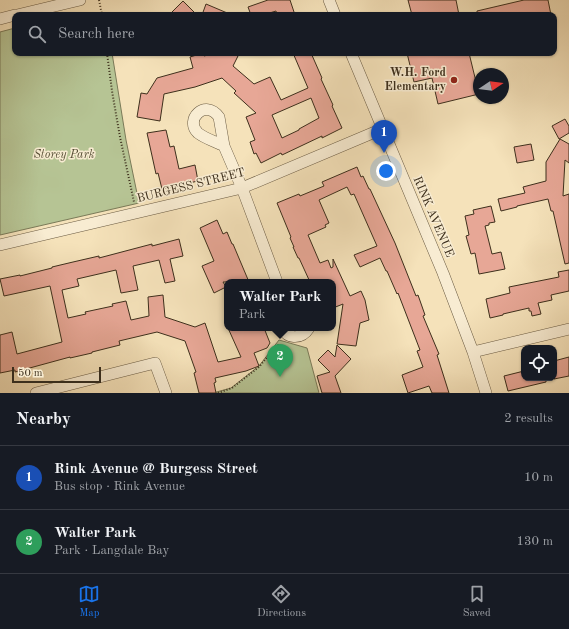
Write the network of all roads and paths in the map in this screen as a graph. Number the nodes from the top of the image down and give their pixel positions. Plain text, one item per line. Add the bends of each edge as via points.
1 (80, 0) edge
2 (99, 0) edge
3 (329, 0) edge
4 (29, 12) edge
5 (101, 12) edge
6 (334, 12) edge
7 (12, 16) edge
8 (0, 19) edge
9 (107, 56) edge
10 (352, 56) edge
11 (382, 129) junction
12 (224, 146) dead end
13 (242, 188) junction
14 (136, 213) junction
15 (0, 246) edge
16 (276, 279) edge
17 (569, 329) edge
18 (284, 331) edge
19 (307, 331) edge
20 (473, 352) junction
21 (36, 393) edge
22 (166, 393) edge
23 (218, 393) edge
24 (486, 393) edge

1 - 4 street
2 - 5 path
3 - 6 street
7 - 8 street
9 - 14 path via 120,137
10 - 11 street, RINK AVENUE
11 - 13 street, BURGESS STREET
11 - 20 street, RINK AVENUE via 443,273
12 - 13 street
13 - 14 street, BURGESS STREET
13 - 16 street
14 - 15 street, BURGESS STREET
17 - 20 street
18 - 19 street via 296,337
18 - 23 path via 281,342 259,367 232,388
20 - 24 street, RINK AVENUE
21 - 22 street via 155,363

